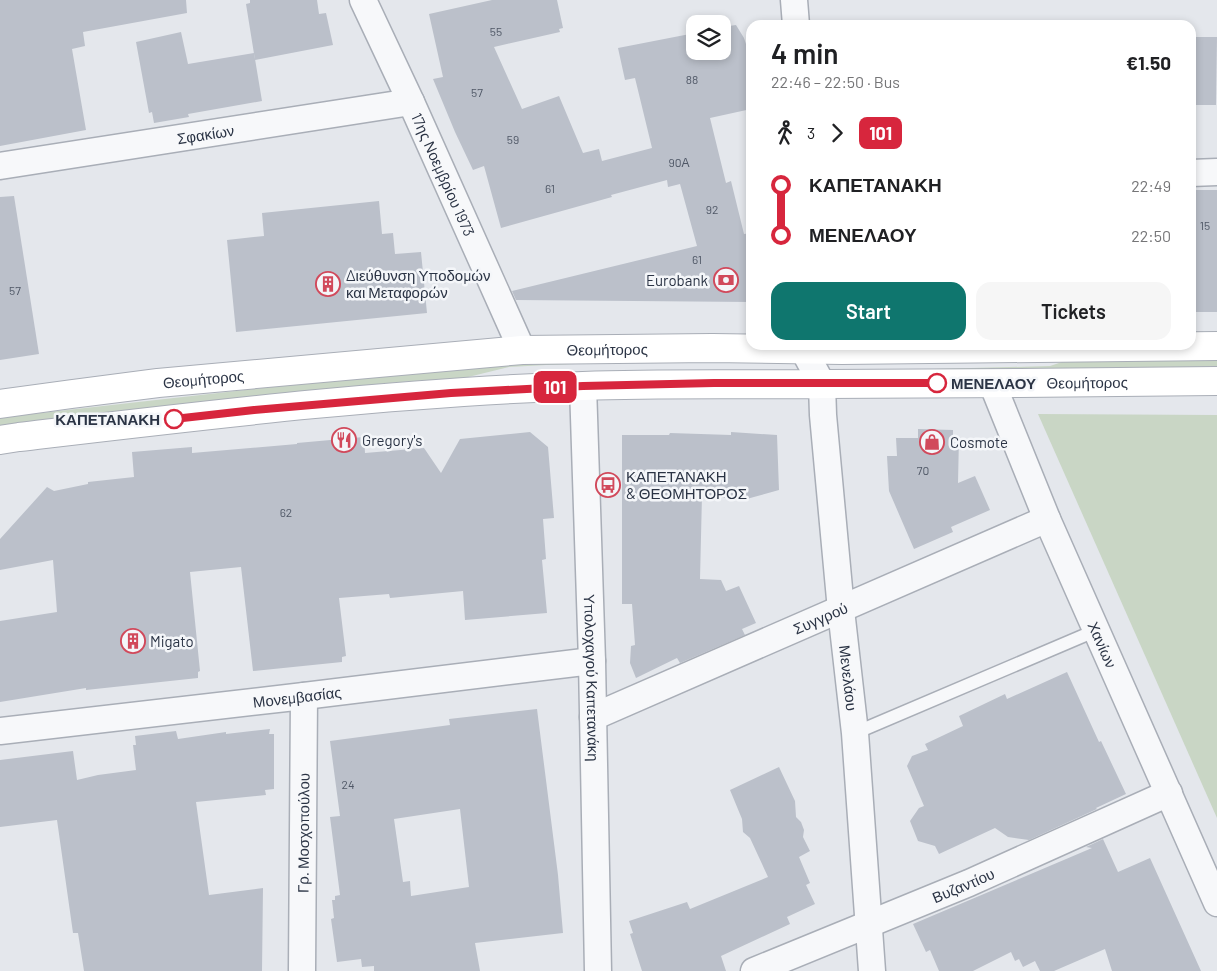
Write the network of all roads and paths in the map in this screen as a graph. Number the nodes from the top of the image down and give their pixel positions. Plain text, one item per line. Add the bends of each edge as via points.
1 (363, 0) edge
2 (411, 102) junction
3 (0, 166) edge
4 (1196, 172) edge
5 (1217, 172) edge
6 (1196, 346) edge
7 (1217, 346) edge
8 (746, 348) edge
9 (522, 350) junction
10 (804, 350) edge
11 (841, 350) edge
12 (1217, 381) edge
13 (992, 383) junction
14 (822, 384) junction
15 (583, 386) junction
16 (0, 404) edge
17 (0, 440) edge
18 (1047, 519) junction
19 (841, 610) junction
20 (1097, 630) junction
21 (592, 661) junction
22 (304, 696) junction
23 (592, 717) junction
24 (0, 731) edge
25 (855, 733) junction
26 (1169, 793) junction
27 (1217, 903) edge
28 (870, 923) junction
29 (302, 971) edge
30 (598, 971) edge
31 (754, 971) edge
32 (872, 971) edge

1 - 2 street, 17ης Νοεμβρίου 1973
2 - 3 street, Σφακίων
2 - 9 street, 17ης Νοεμβρίου 1973
4 - 5 street
6 - 7 street, Θεομήτορος
8 - 9 street, Θεομήτορος
9 - 16 street, Θεομήτορος via 158,384
10 - 14 street
11 - 14 street
12 - 13 street, Θεομήτορος
13 - 14 street, Θεομήτορος
13 - 18 street, Χανίων
14 - 15 street, Θεομήτορος
14 - 19 street, Μενελάου via 822,415
15 - 17 street, Θεομήτορος via 451,393 254,410
15 - 21 street, Υπολοχαγού Καπετανάκη
18 - 19 street, Συγγρού
18 - 20 street, Χανίων
19 - 23 street, Συγγρού
19 - 25 street, Μενελάου
20 - 25 lane
20 - 26 street, Χανίων
21 - 22 street, Μονεμβασίας
21 - 23 street, Υπολοχαγού Καπετανάκη
22 - 24 street, Μονεμβασίας
22 - 29 street, Γρ. Μοσχοπούλου
23 - 30 street, Υπολοχαγού Καπετανάκη
25 - 28 street, Μενελάου
26 - 27 street, Χανίων
26 - 28 street, Βυζαντίου via 969,883
28 - 31 street, Βυζαντίου
28 - 32 street, Μενελάου

